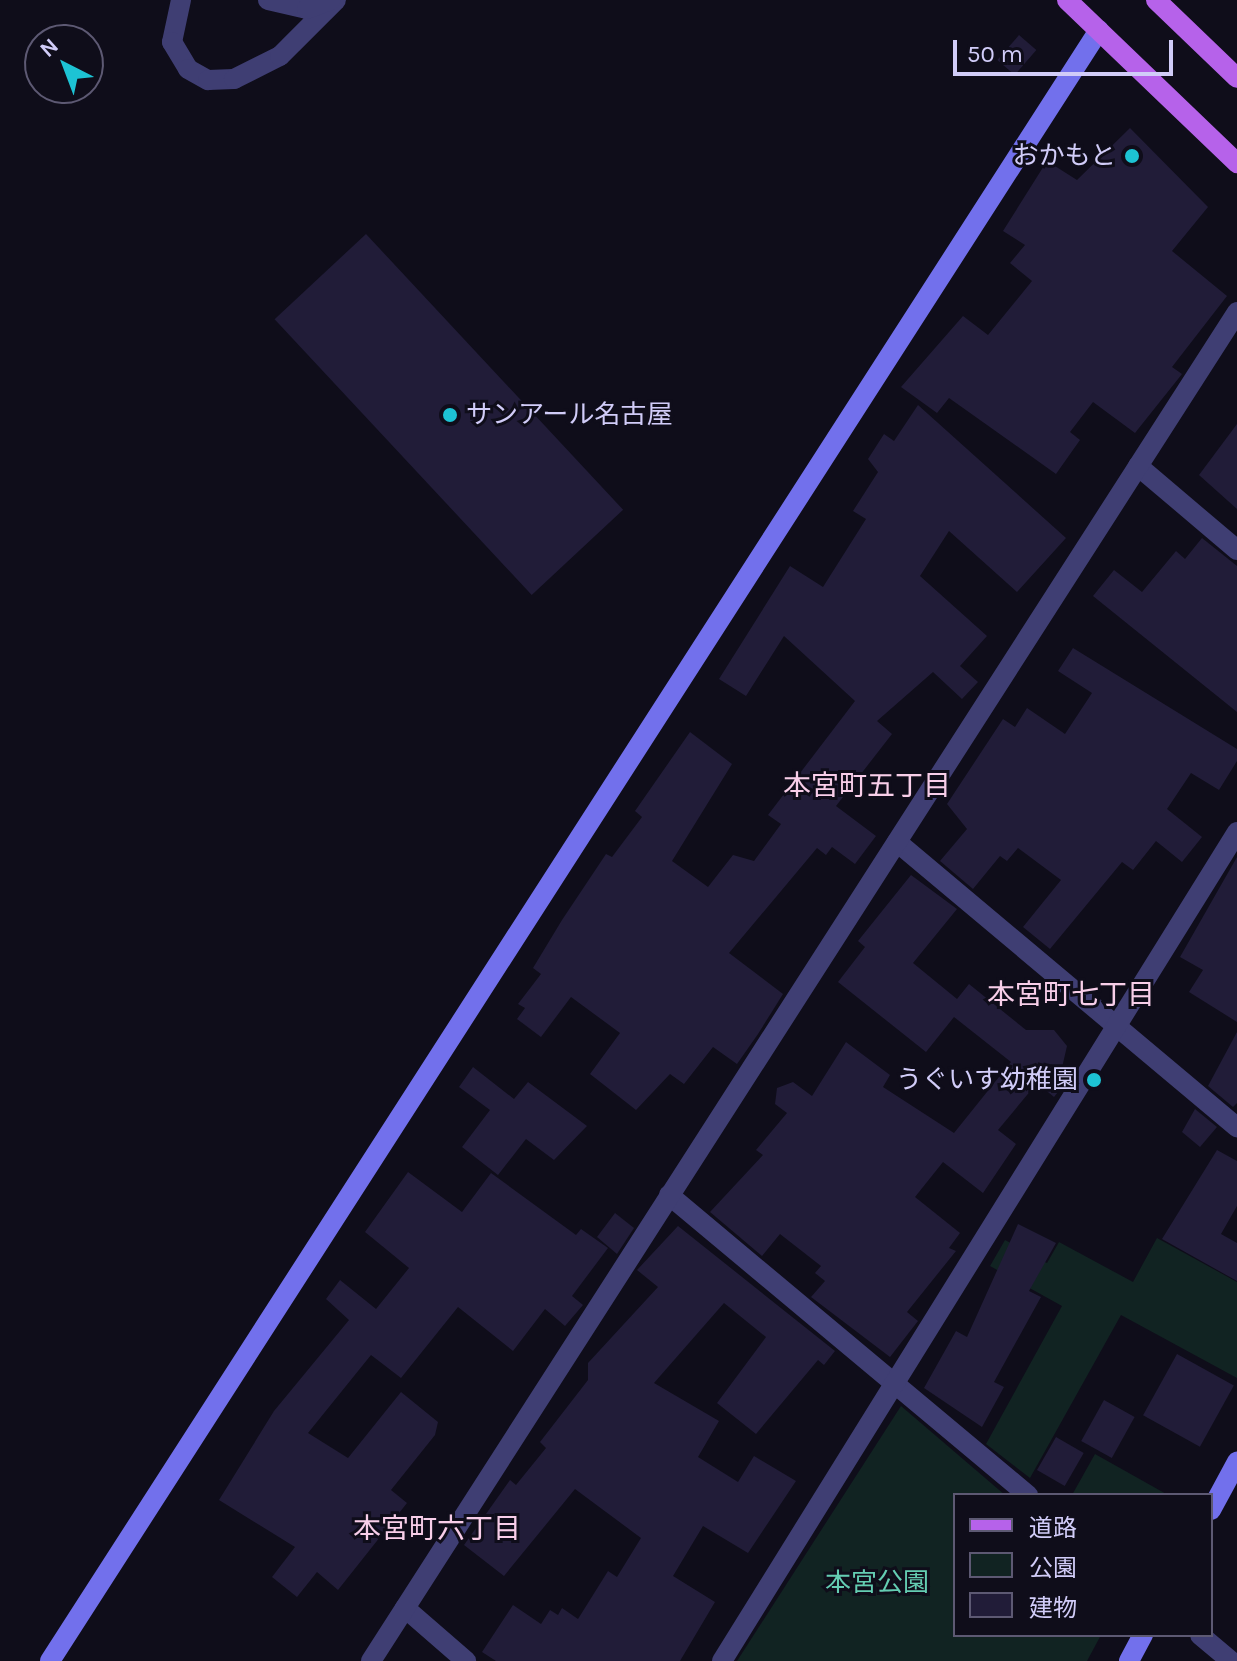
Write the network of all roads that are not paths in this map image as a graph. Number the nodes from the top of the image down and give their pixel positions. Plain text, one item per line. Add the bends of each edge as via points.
1 (181, 0) edge
2 (268, 0) edge
3 (330, 0) edge
4 (336, 0) edge
5 (1067, 0) edge
6 (1156, 0) edge
7 (1099, 30) junction
8 (1237, 78) edge
9 (1237, 163) edge
10 (1237, 312) edge
11 (1138, 466) junction
12 (1237, 550) edge
13 (1237, 832) edge
14 (897, 842) junction
15 (1117, 1026) junction
16 (1237, 1127) edge
17 (669, 1195) junction
18 (894, 1387) junction
19 (1237, 1462) edge
20 (1026, 1493) edge
21 (1213, 1506) edge
22 (405, 1608) junction
23 (1142, 1637) edge
24 (1202, 1637) edge
25 (50, 1661) edge
26 (371, 1661) edge
27 (466, 1661) edge
28 (722, 1661) edge
29 (1129, 1661) edge
30 (1231, 1661) edge

1 - 4 street via 172,42 188,69 208,80 234,79 280,56
2 - 3 street via 307,9
5 - 7 main road
6 - 8 main road
7 - 9 main road
7 - 25 street
10 - 11 street
11 - 12 street
11 - 14 street
13 - 15 street
14 - 15 street
14 - 17 street
15 - 16 street
15 - 18 street
17 - 18 street
17 - 22 street
18 - 20 street
18 - 28 street
19 - 21 street
22 - 26 street
22 - 27 street
23 - 29 street
24 - 30 street

